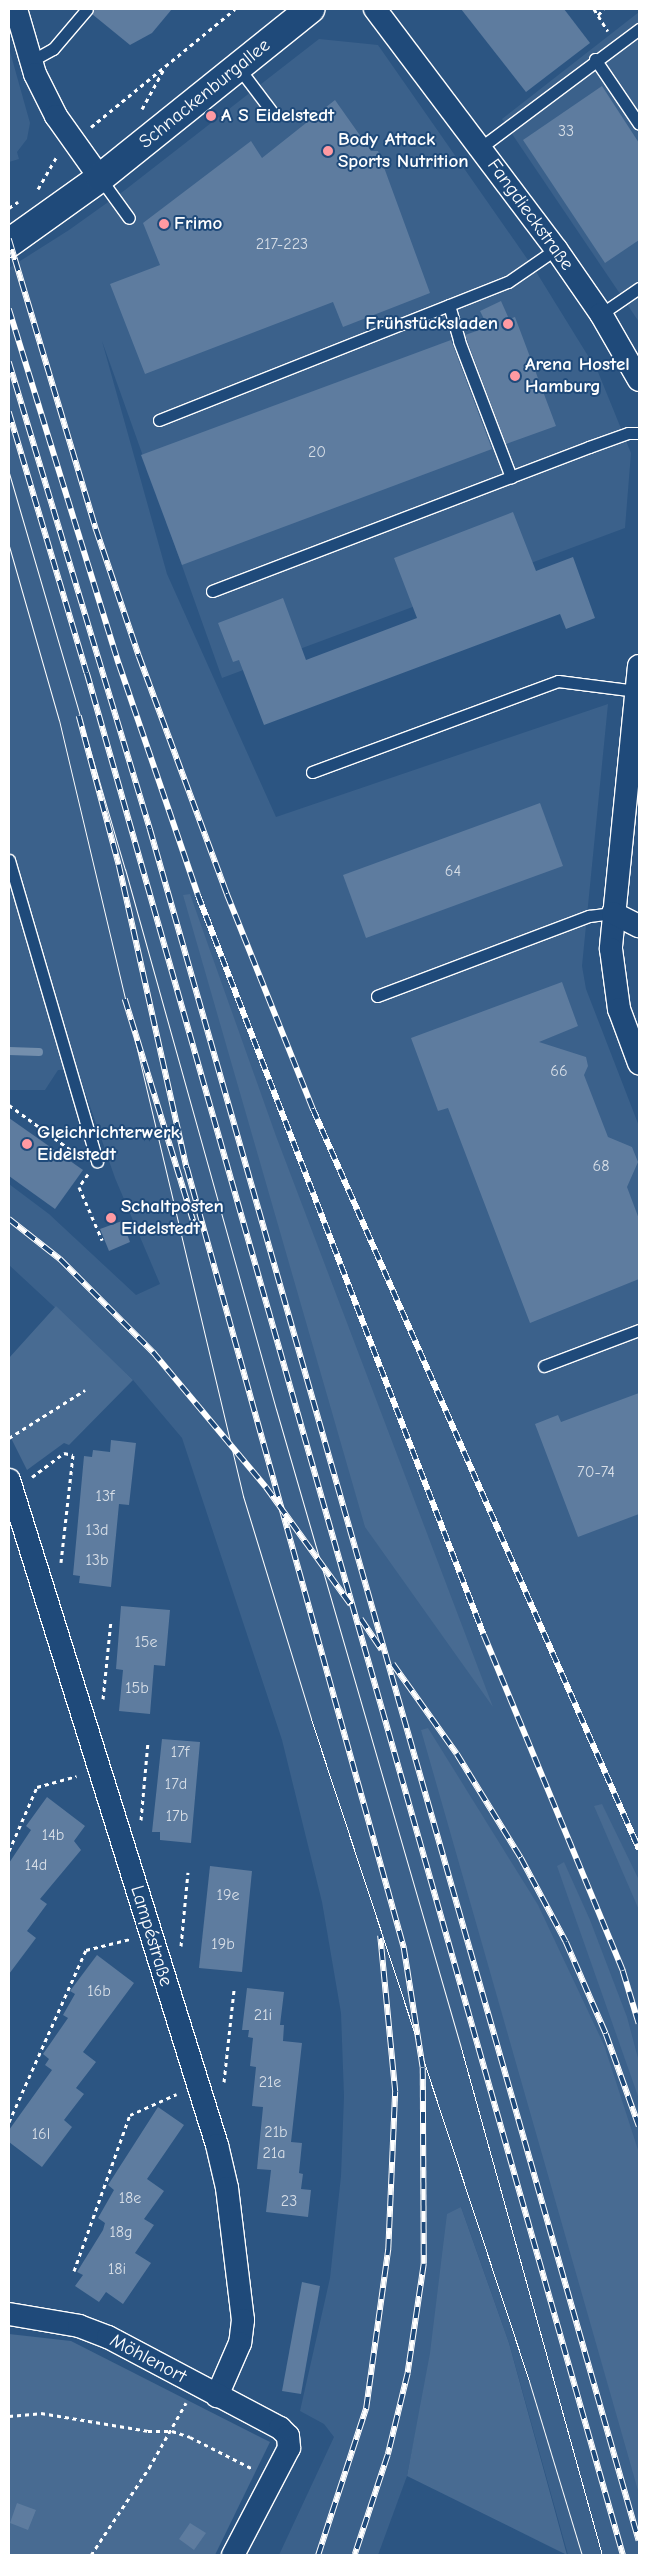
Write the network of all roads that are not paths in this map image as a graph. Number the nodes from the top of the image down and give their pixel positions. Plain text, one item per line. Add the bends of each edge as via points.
1 (16, 9) edge
2 (87, 9) edge
3 (310, 9) edge
4 (375, 9) edge
5 (639, 29) edge
6 (595, 59) junction
7 (31, 61) junction
8 (238, 67) junction
9 (272, 112) dead end
10 (639, 124) edge
11 (480, 148) junction
12 (100, 178) junction
13 (129, 218) dead end
14 (9, 243) edge
15 (556, 250) junction
16 (639, 288) edge
17 (449, 305) junction
18 (601, 314) junction
19 (639, 380) edge
20 (159, 420) dead end
21 (639, 433) edge
22 (511, 477) junction
23 (212, 591) dead end
24 (639, 666) edge
25 (636, 691) junction
26 (636, 747) edge
27 (312, 772) dead end
28 (9, 860) edge
29 (613, 913) junction
30 (639, 926) edge
31 (377, 996) dead end
32 (639, 1063) edge
33 (95, 1164) road end
34 (639, 1330) edge
35 (544, 1366) dead end
36 (17, 1481) edge
37 (9, 2314) edge
38 (217, 2396) junction
39 (233, 2555) edge

1 - 7 street
2 - 7 lane via 53,49
3 - 8 street, Schnackenburgallee
4 - 11 street, Fangdieckstraße
5 - 6 lane
6 - 10 lane
6 - 11 lane
7 - 12 street via 56,116
8 - 9 lane
8 - 12 street, Schnackenburgallee
11 - 15 street, Fangdieckstraße
12 - 13 lane
12 - 14 street, Schnackenburgallee
15 - 17 lane via 508,282
15 - 18 street, Fangdieckstraße
16 - 18 lane
17 - 20 lane
17 - 22 lane via 458,341
18 - 19 street, Fangdieckstraße
21 - 22 lane via 628,433
22 - 23 lane
24 - 25 street
25 - 26 street
25 - 27 lane via 558,681
26 - 29 street
28 - 33 lane
29 - 30 street
29 - 31 lane via 589,916
29 - 32 street via 613,979 619,1008
34 - 35 lane
36 - 38 street, Lampéstraße via 217,2145 227,2188 243,2320 240,2343
37 - 38 street, Möhlenort via 78,2326 108,2337
38 - 39 street, Möhlenort via 280,2428 288,2436 289,2448

